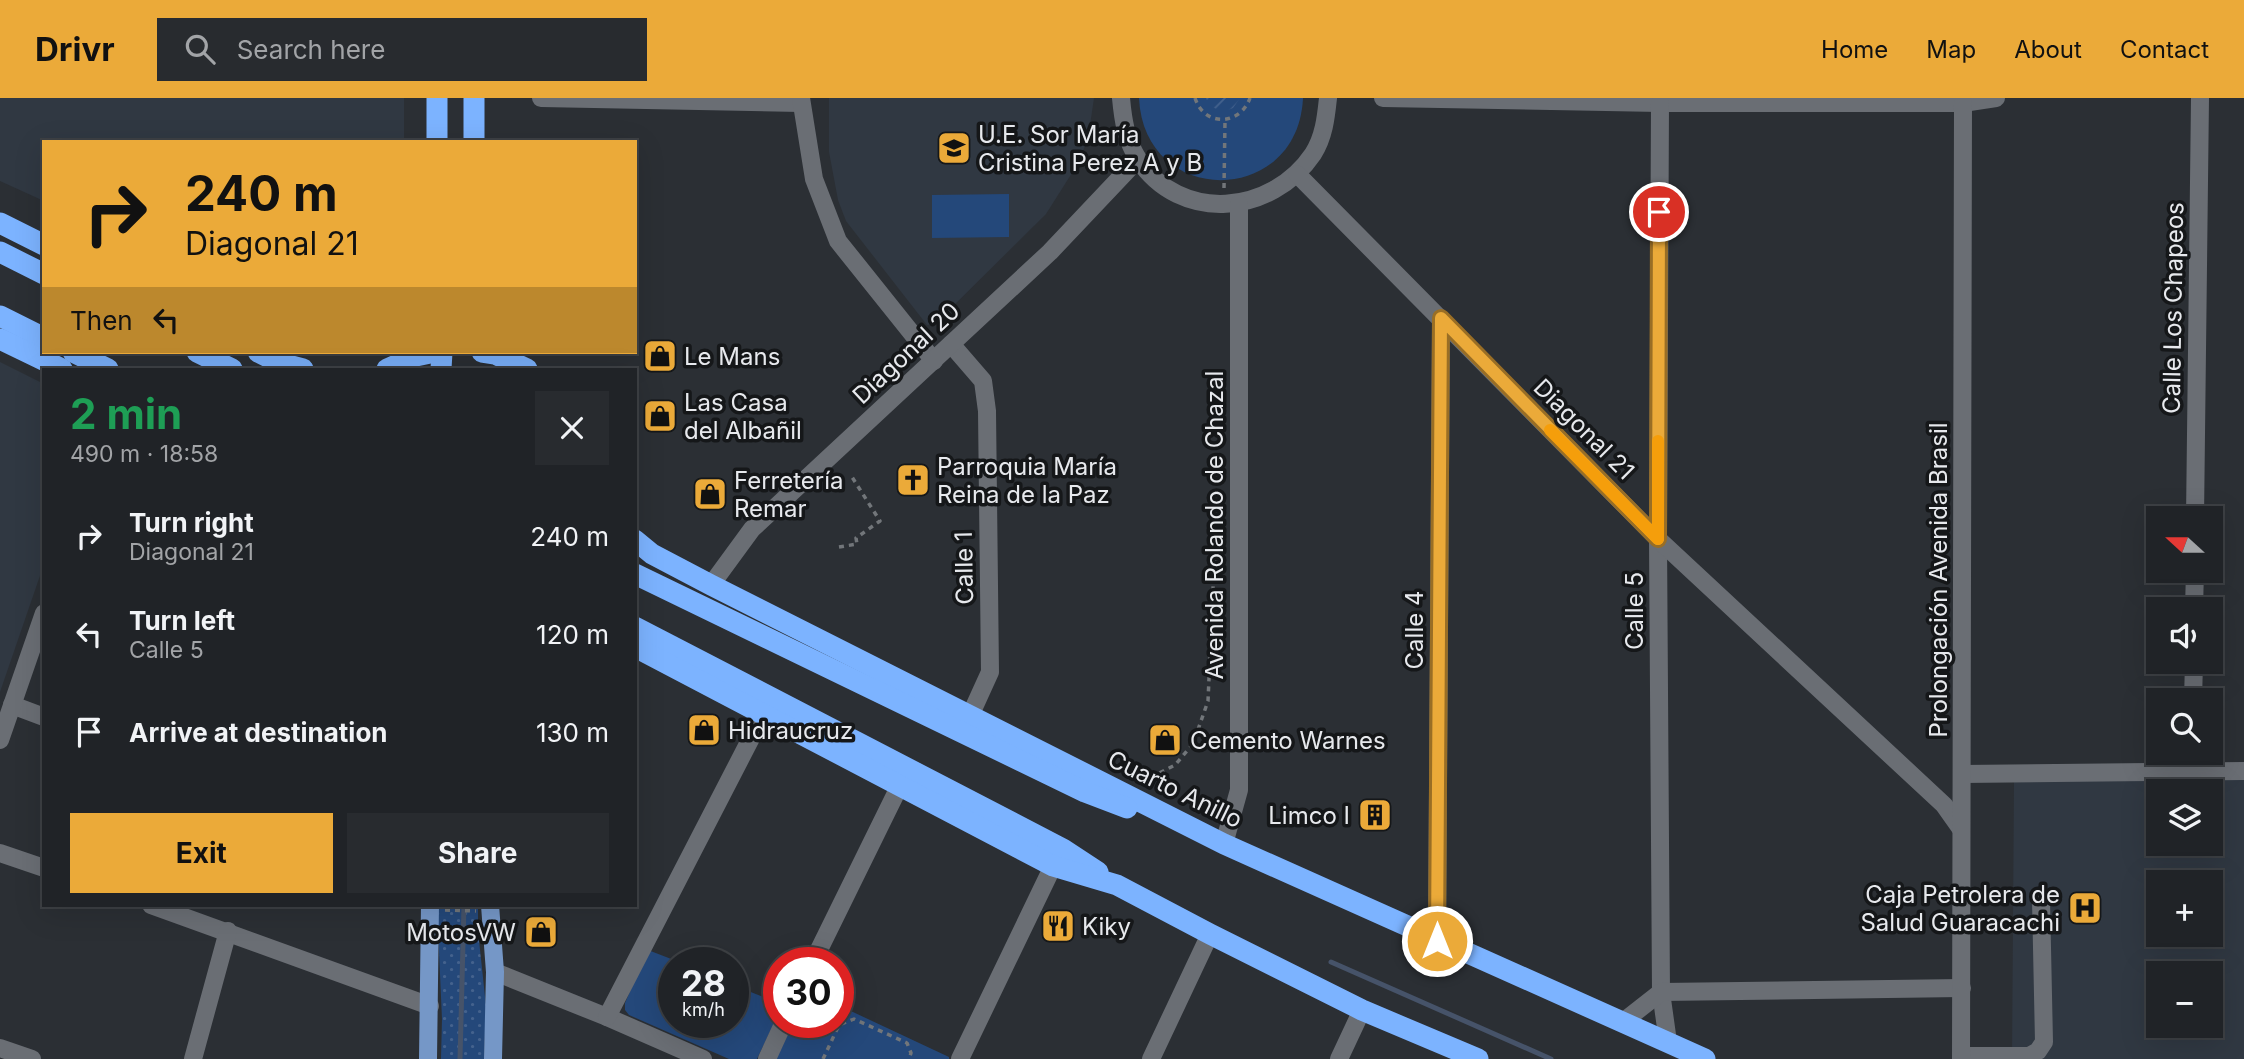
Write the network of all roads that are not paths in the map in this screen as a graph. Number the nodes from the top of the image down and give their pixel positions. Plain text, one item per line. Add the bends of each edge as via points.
1 (437, 98) edge
2 (474, 98) edge
3 (541, 98) edge
4 (1121, 98) edge
5 (1328, 98) edge
6 (1383, 98) edge
7 (1996, 98) edge
8 (2200, 98) edge
9 (802, 101) edge
10 (1660, 103) junction
11 (1963, 103) junction
12 (437, 140) edge
13 (474, 140) edge
14 (1138, 159) junction
15 (1297, 174) junction
16 (1231, 204) junction
17 (0, 223) edge
18 (42, 244) edge
19 (0, 253) edge
20 (42, 274) edge
21 (0, 316) edge
22 (1441, 318) junction
23 (42, 337) edge
24 (0, 339) edge
25 (951, 344) junction
26 (77, 354) edge
27 (201, 354) edge
28 (262, 354) edge
29 (426, 354) edge
30 (492, 357) edge
31 (934, 361) junction
32 (283, 366) edge
33 (60, 368) edge
34 (106, 368) edge
35 (230, 368) edge
36 (388, 368) edge
37 (524, 368) edge
38 (2195, 506) edge
39 (1658, 539) junction
40 (644, 555) edge
41 (637, 575) edge
42 (711, 585) junction
43 (42, 619) edge
44 (637, 627) edge
45 (637, 649) edge
46 (12, 705) junction
47 (764, 713) junction
48 (970, 716) junction
49 (42, 717) edge
50 (0, 740) edge
51 (2146, 764) edge
52 (2213, 765) edge
53 (2244, 771) edge
54 (1962, 774) junction
55 (900, 785) junction
56 (1961, 829) junction
57 (1224, 844) junction
58 (0, 853) edge
59 (1053, 866) junction
60 (42, 867) edge
61 (1118, 885) junction
62 (2041, 900) dead end
63 (157, 907) edge
64 (437, 907) edge
65 (485, 908) edge
66 (228, 931) junction
67 (1210, 934) junction
68 (1437, 941) junction
69 (820, 947) edge
70 (495, 972) junction
71 (1962, 988) junction
72 (1661, 992) junction
73 (430, 1006) junction
74 (1362, 1010) junction
75 (607, 1017) junction
76 (1624, 1021) junction
77 (777, 1038) edge
78 (1668, 1042) junction
79 (0, 1048) edge
80 (1962, 1058) edge
81 (32, 1059) edge
82 (193, 1059) edge
83 (428, 1059) edge
84 (493, 1059) edge
85 (703, 1059) edge
86 (766, 1059) edge
87 (960, 1059) edge
88 (1151, 1059) edge
89 (1339, 1059) edge
90 (1478, 1059) edge
91 (1705, 1059) edge

1 - 12 highway
2 - 13 highway
3 - 9 street
4 - 14 street via 1123,127
5 - 15 street via 1325,125 1314,152
6 - 10 street
7 - 11 street
8 - 38 street, Calle Los Chapeos
9 - 31 street via 814,179 838,241
10 - 11 street
10 - 39 street, Calle 5
11 - 54 street, Prolongación Avenida Brasil
14 - 16 street via 1157,180 1182,196 1209,204
14 - 25 street, Diagonal 20 via 1050,253
15 - 16 street via 1270,193
15 - 22 street, Diagonal 21
16 - 57 street, Avenida Rolando de Chazal via 1239,510 1239,790
17 - 18 highway
19 - 20 highway
21 - 23 highway
22 - 39 street, Diagonal 21
22 - 68 street, Calle 4
24 - 33 highway
25 - 31 street, Diagonal 20
25 - 48 street, Calle 1 via 984,381 987,411 990,671
26 - 34 highway
27 - 35 highway
28 - 32 highway
29 - 36 highway
30 - 37 highway
31 - 42 street, Diagonal 20 via 752,529
39 - 56 street, Diagonal 21 via 1944,805
39 - 72 street, Calle 5
40 - 42 highway, Cuarto Anillo
41 - 57 highway via 1085,792
42 - 48 highway, Cuarto Anillo
43 - 46 street
44 - 61 highway via 1063,849
45 - 47 highway
46 - 49 street
46 - 50 street
47 - 55 highway
47 - 75 street
48 - 57 highway, Cuarto Anillo
51 - 54 street
52 - 53 street
54 - 56 street, Prolongación Avenida Brasil
55 - 59 highway
55 - 69 street
56 - 71 street, Prolongación Avenida Brasil
57 - 68 highway, Cuarto Anillo
58 - 60 street
59 - 61 highway
59 - 87 street
61 - 67 highway
62 - 80 street via 2043,1042 2039,1051 2029,1056
63 - 66 street
64 - 73 main road
65 - 70 main road
66 - 73 street
66 - 82 street
67 - 74 highway
67 - 88 street
68 - 76 highway, Cuarto Anillo
70 - 75 street
70 - 84 main road
71 - 72 street
71 - 80 street, Prolongación Avenida Brasil
72 - 76 street
72 - 78 street, Calle 5
73 - 83 main road
74 - 89 street
74 - 90 highway
75 - 85 street
76 - 78 highway, Cuarto Anillo
77 - 86 street
78 - 91 highway, Cuarto Anillo
79 - 81 street

